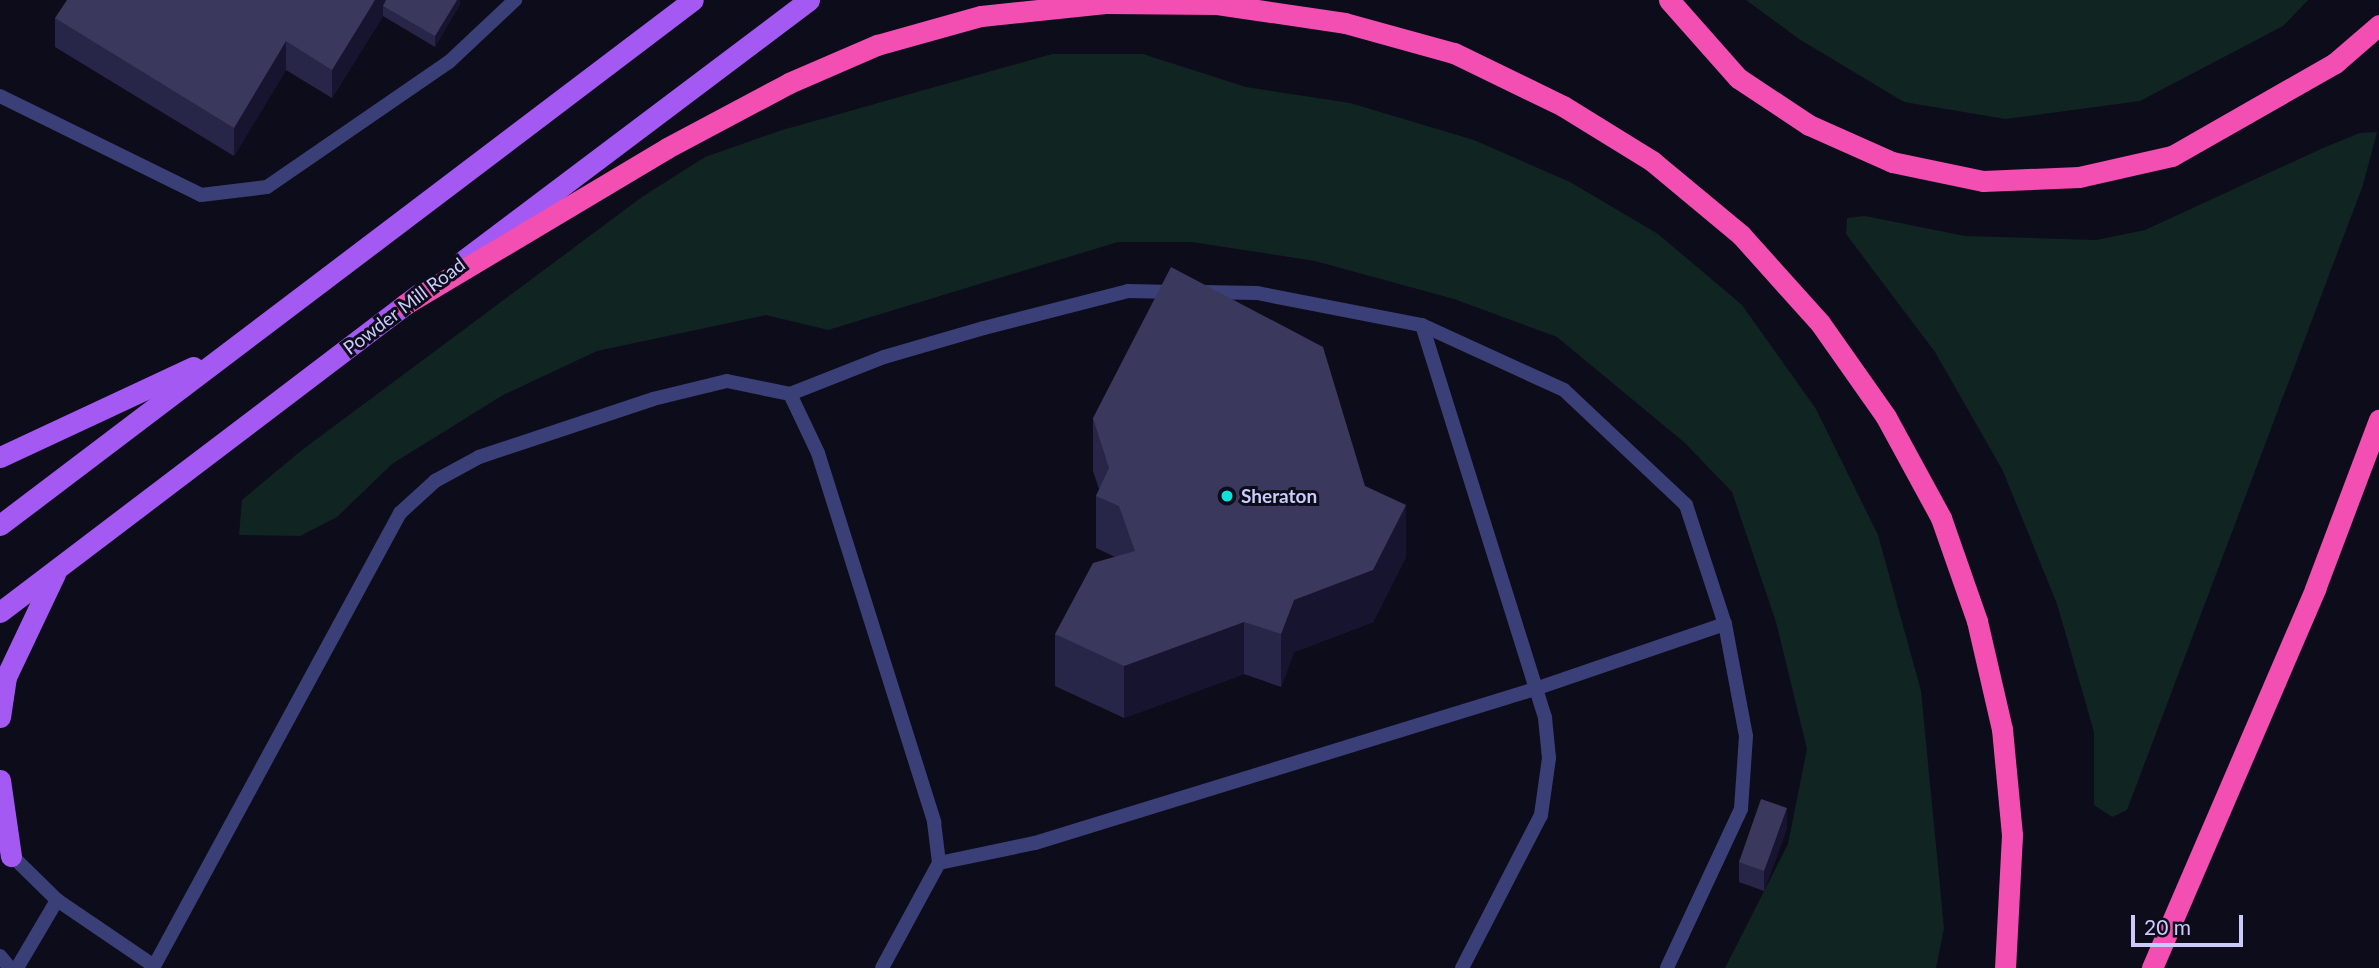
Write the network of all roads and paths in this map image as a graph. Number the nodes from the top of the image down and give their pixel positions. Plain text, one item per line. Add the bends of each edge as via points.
1 (515, 0) edge
2 (693, 0) edge
3 (809, 0) edge
4 (1669, 0) edge
5 (2379, 24) edge
6 (0, 96) edge
7 (404, 305) junction
8 (1422, 325) junction
9 (227, 352) junction
10 (789, 394) junction
11 (2379, 420) edge
12 (0, 457) edge
13 (0, 525) edge
14 (57, 570) junction
15 (0, 611) edge
16 (1725, 624) junction
17 (1535, 689) junction
18 (0, 717) edge
19 (0, 780) edge
20 (6, 849) edge
21 (939, 863) junction
22 (57, 900) junction
23 (0, 956) edge
24 (154, 967) edge
25 (10, 968) edge
26 (17, 968) edge
27 (882, 968) edge
28 (1462, 968) edge
29 (1667, 968) edge
30 (2005, 968) edge
31 (2152, 968) edge

1 - 6 street via 449,62 267,187 201,195
2 - 9 main road
3 - 7 main road, Powder Mill Road
4 - 5 highway via 1738,78 1809,125 1892,162 1983,181 2079,177 2172,156 2334,63
7 - 14 main road, Powder Mill Road
7 - 30 highway via 667,148 789,83 877,45 981,16 1105,3 1217,4 1345,23 1454,53 1563,106 1651,161 1741,235 1821,323 1886,417 1941,518 1977,621 2002,729 2012,835
8 - 10 street via 1257,293 1128,291 884,357
8 - 16 street via 1564,390 1686,505
8 - 17 street
9 - 12 main road
9 - 13 main road
10 - 21 street via 818,453 934,822
10 - 24 street via 727,381 653,399 479,457 435,481 400,513
11 - 31 highway via 2315,589
14 - 15 main road, Powder Mill Road
14 - 18 main road via 6,677
16 - 17 street
16 - 29 street via 1746,736 1741,809
17 - 21 street via 1021,848
17 - 28 street via 1545,718 1549,758 1541,816
19 - 20 main road
20 - 22 street
21 - 27 street
22 - 24 street
22 - 26 street
23 - 25 street

